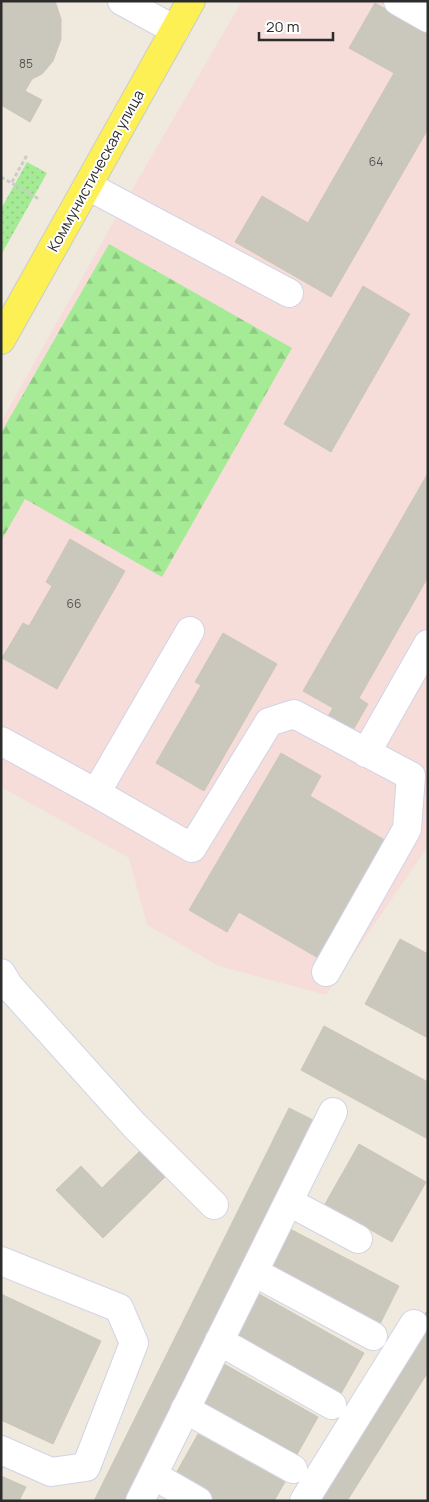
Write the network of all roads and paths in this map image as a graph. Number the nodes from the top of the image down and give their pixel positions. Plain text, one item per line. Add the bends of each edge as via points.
1 (122, 1) edge
2 (191, 1) edge
3 (398, 1) edge
4 (428, 18) edge
5 (175, 30) junction
6 (27, 155) dead end
7 (1, 177) edge
8 (12, 182) junction
9 (88, 186) junction
10 (39, 199) dead end
11 (289, 293) dead end
12 (1, 340) edge
13 (190, 631) dead end
14 (428, 644) edge
15 (2, 744) edge
16 (366, 752) junction
17 (96, 792) junction
18 (326, 972) dead end
19 (1, 973) edge
20 (333, 1112) dead end
21 (289, 1202) junction
22 (214, 1206) dead end
23 (358, 1239) dead end
24 (1, 1261) edge
25 (254, 1272) junction
26 (414, 1324) dead end
27 (372, 1336) dead end
28 (220, 1341) junction
29 (332, 1405) dead end
30 (185, 1409) junction
31 (1, 1450) edge
32 (293, 1469) dead end
33 (153, 1475) junction
34 (140, 1501) edge
35 (198, 1501) edge
36 (304, 1501) edge

1 - 5 lane
2 - 5 main road, Коммунистическая улица
3 - 4 lane
5 - 9 main road, Коммунистическая улица
6 - 8 path
7 - 8 path
8 - 10 path
9 - 11 lane
9 - 12 main road, Коммунистическая улица
13 - 17 lane
14 - 16 lane
15 - 17 lane
16 - 17 lane via 294,714 269,722 192,848
16 - 18 lane via 411,776 408,829
19 - 22 lane via 134,1126
20 - 21 lane
21 - 23 lane
21 - 25 lane
24 - 31 lane via 118,1308 134,1343 86,1466 51,1472
25 - 27 lane
25 - 28 lane
26 - 36 lane
28 - 29 lane
28 - 30 lane
30 - 32 lane
30 - 33 lane
33 - 34 lane
33 - 35 lane

